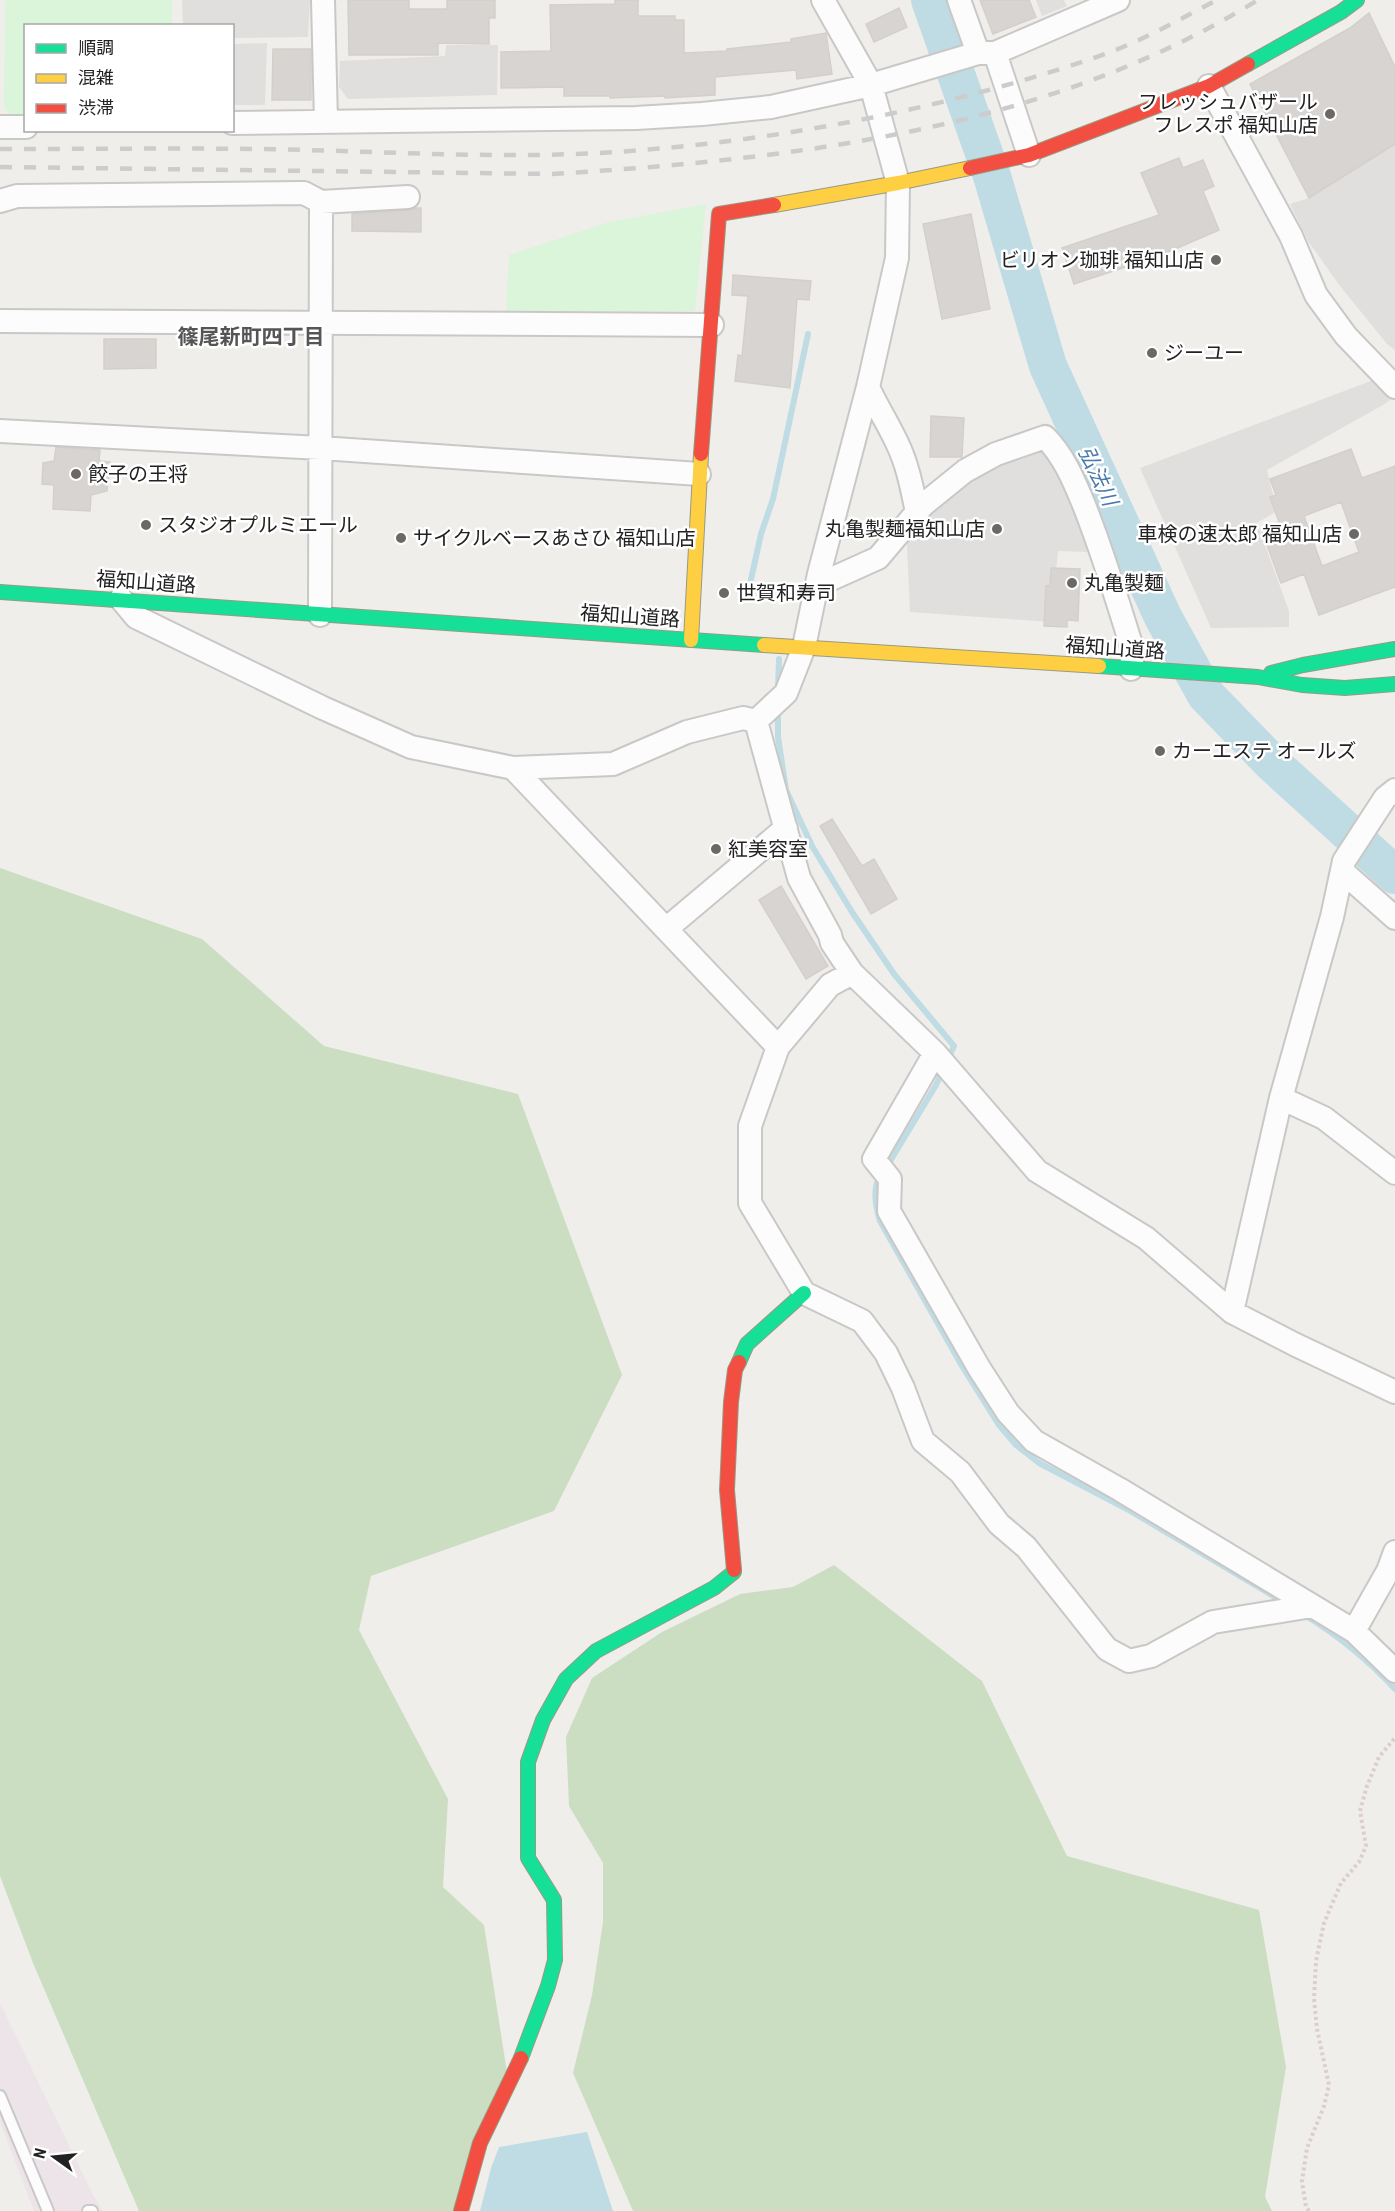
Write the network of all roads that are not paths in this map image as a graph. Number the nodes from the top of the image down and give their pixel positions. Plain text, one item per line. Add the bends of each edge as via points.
1 (324, 0) edge
2 (823, 0) edge
3 (959, 0) edge
4 (1118, 0) edge
5 (1344, 4) edge
6 (987, 53) junction
7 (870, 85) junction
8 (1209, 86) junction
9 (326, 122) junction
10 (234, 123) edge
11 (0, 127) edge
12 (24, 127) edge
13 (1029, 154) junction
14 (898, 183) junction
15 (408, 197) dead end
16 (0, 201) edge
17 (321, 202) junction
18 (0, 321) edge
19 (321, 321) junction
20 (712, 325) junction
21 (868, 387) junction
22 (1395, 387) edge
23 (0, 431) edge
24 (321, 448) junction
25 (699, 474) junction
26 (917, 512) junction
27 (818, 585) junction
28 (0, 592) edge
29 (121, 599) junction
30 (320, 615) junction
31 (691, 640) junction
32 (804, 647) junction
33 (1395, 649) edge
34 (1131, 669) junction
35 (1258, 677) junction
36 (1395, 684) edge
37 (756, 721) junction
38 (513, 768) junction
39 (1395, 790) edge
40 (786, 828) junction
41 (1342, 871) junction
42 (1395, 918) edge
43 (666, 928) junction
44 (852, 973) junction
45 (778, 1047) junction
46 (935, 1053) junction
47 (1281, 1098) junction
48 (1395, 1173) edge
49 (804, 1293) junction
50 (1232, 1312) junction
51 (1395, 1392) edge
52 (1395, 1552) edge
53 (1312, 1606) junction
54 (1354, 1631) junction
55 (1395, 1671) edge
56 (0, 2096) edge
57 (48, 2211) edge
58 (461, 2211) edge

1 - 9 street
2 - 7 street
3 - 6 street
4 - 6 street
5 - 8 main road
6 - 7 street
6 - 13 street
7 - 9 street via 771,107 702,114
7 - 14 street
8 - 13 main road
8 - 22 street via 1291,237 1316,295 1346,336
9 - 10 street
11 - 12 street
13 - 14 main road
14 - 20 main road via 718,214
14 - 21 street via 897,258
15 - 17 street
16 - 17 street via 17,196 304,193
17 - 19 street
18 - 19 street
19 - 20 street
19 - 24 street
20 - 25 main road
21 - 26 street via 898,444
21 - 27 street
23 - 24 street
24 - 25 street
24 - 30 street
25 - 31 main road
26 - 27 street via 878,558
26 - 34 street via 965,471 996,454 1046,437 1058,450 1098,539 1133,651
27 - 32 street
28 - 29 main road, 福知山道路
29 - 30 main road, 福知山道路
29 - 38 street via 136,617 411,747
30 - 31 main road, 福知山道路
31 - 32 main road, 福知山道路
32 - 34 main road, 福知山道路
32 - 37 street via 786,693
33 - 35 main road, 福知山道路
34 - 35 main road, 福知山道路
35 - 36 main road, 福知山道路 via 1345,688
37 - 38 street via 743,718 687,732 613,764
37 - 40 street
38 - 43 street
39 - 41 street via 1385,798 1344,861
40 - 43 street
40 - 44 street via 799,879 832,944
41 - 42 street
41 - 47 street
43 - 45 street
44 - 45 street via 830,985
44 - 46 street
45 - 49 street via 750,1126 750,1203
46 - 50 street via 1037,1171 1146,1238
46 - 53 street via 874,1160 890,1179 889,1211 1008,1413 1034,1442
47 - 48 street via 1324,1118
47 - 50 street
49 - 53 street via 862,1321 886,1353 923,1441 960,1472 999,1524 1026,1547 1107,1649 1129,1661 1152,1656 1213,1622
49 - 58 main road via 747,1344 735,1370 727,1490 734,1572 714,1588 596,1651 566,1679 543,1720 528,1762 528,1858 554,1900 555,1960 518,2067 480,2143
50 - 51 street
52 - 54 street
53 - 54 street
54 - 55 street
56 - 57 lane

